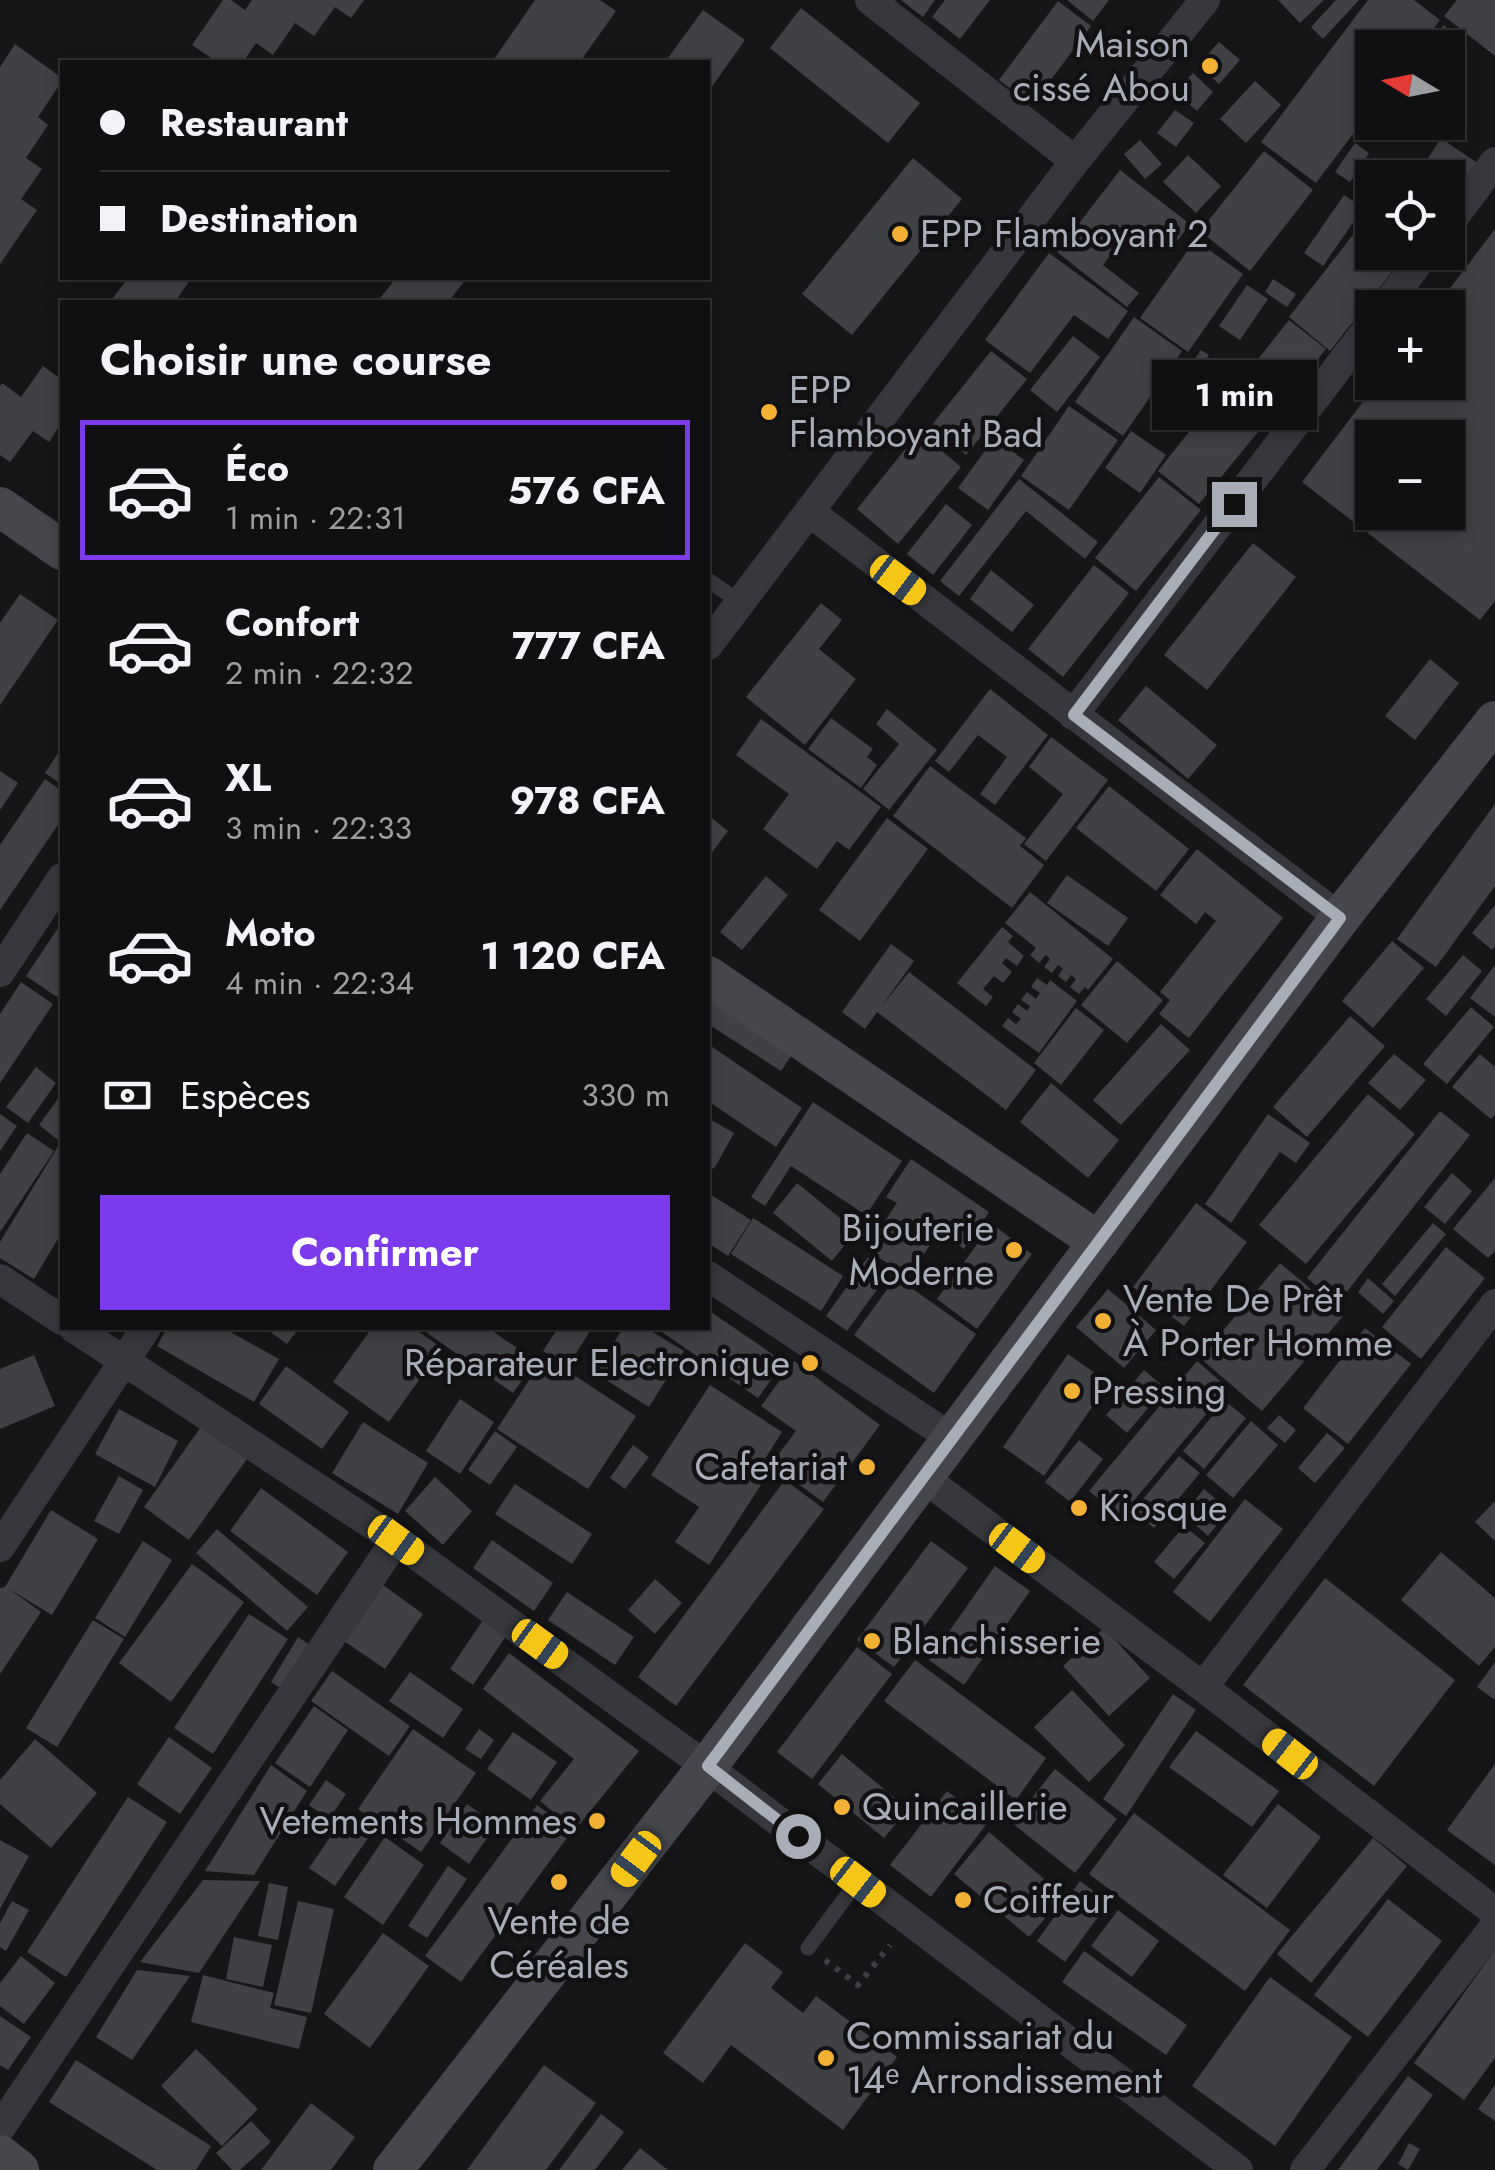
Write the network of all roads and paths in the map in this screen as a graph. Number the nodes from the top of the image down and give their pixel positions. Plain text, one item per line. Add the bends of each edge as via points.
1 (870, 0) edge
2 (1205, 0) edge
3 (1075, 161) junction
4 (1495, 162) edge
5 (1465, 202) edge
6 (1355, 345) edge
7 (0, 507) edge
8 (810, 512) junction
9 (60, 549) edge
10 (710, 581) edge
11 (740, 602) junction
12 (710, 642) edge
13 (1074, 715) junction
14 (1495, 721) edge
15 (60, 881) edge
16 (1340, 918) junction
17 (0, 972) edge
18 (710, 977) edge
19 (1099, 1242) junction
20 (710, 1277) edge
21 (0, 1279) edge
22 (1495, 1304) edge
23 (60, 1319) edge
24 (77, 1330) edge
25 (145, 1330) edge
26 (124, 1360) junction
27 (953, 1439) junction
28 (924, 1478) junction
29 (396, 1540) junction
30 (0, 1546) edge
31 (1203, 1687) junction
32 (708, 1766) junction
33 (858, 1882) junction
34 (1495, 1912) edge
35 (908, 1920) junction
36 (1495, 1926) edge
37 (808, 1948) joint
38 (0, 2128) edge
39 (0, 2155) edge
40 (19, 2170) edge
41 (394, 2170) edge
42 (1238, 2170) edge
43 (1304, 2170) edge

1 - 3 street
2 - 3 street
3 - 8 street
4 - 5 street
6 - 13 street
7 - 9 street
8 - 11 street
8 - 13 street
10 - 11 lane
11 - 12 street
13 - 16 street
14 - 16 street
15 - 17 street
16 - 19 street
18 - 19 street
19 - 27 street
20 - 27 street
21 - 23 street
22 - 31 street
24 - 26 street
25 - 26 street
26 - 29 street
26 - 30 street
27 - 28 street
28 - 31 street
28 - 32 street
29 - 32 street
29 - 38 street
31 - 34 street
32 - 33 street
32 - 41 street
33 - 35 street
33 - 37 lane
35 - 37 path via 858,1985
35 - 42 street
36 - 43 street
39 - 40 street

